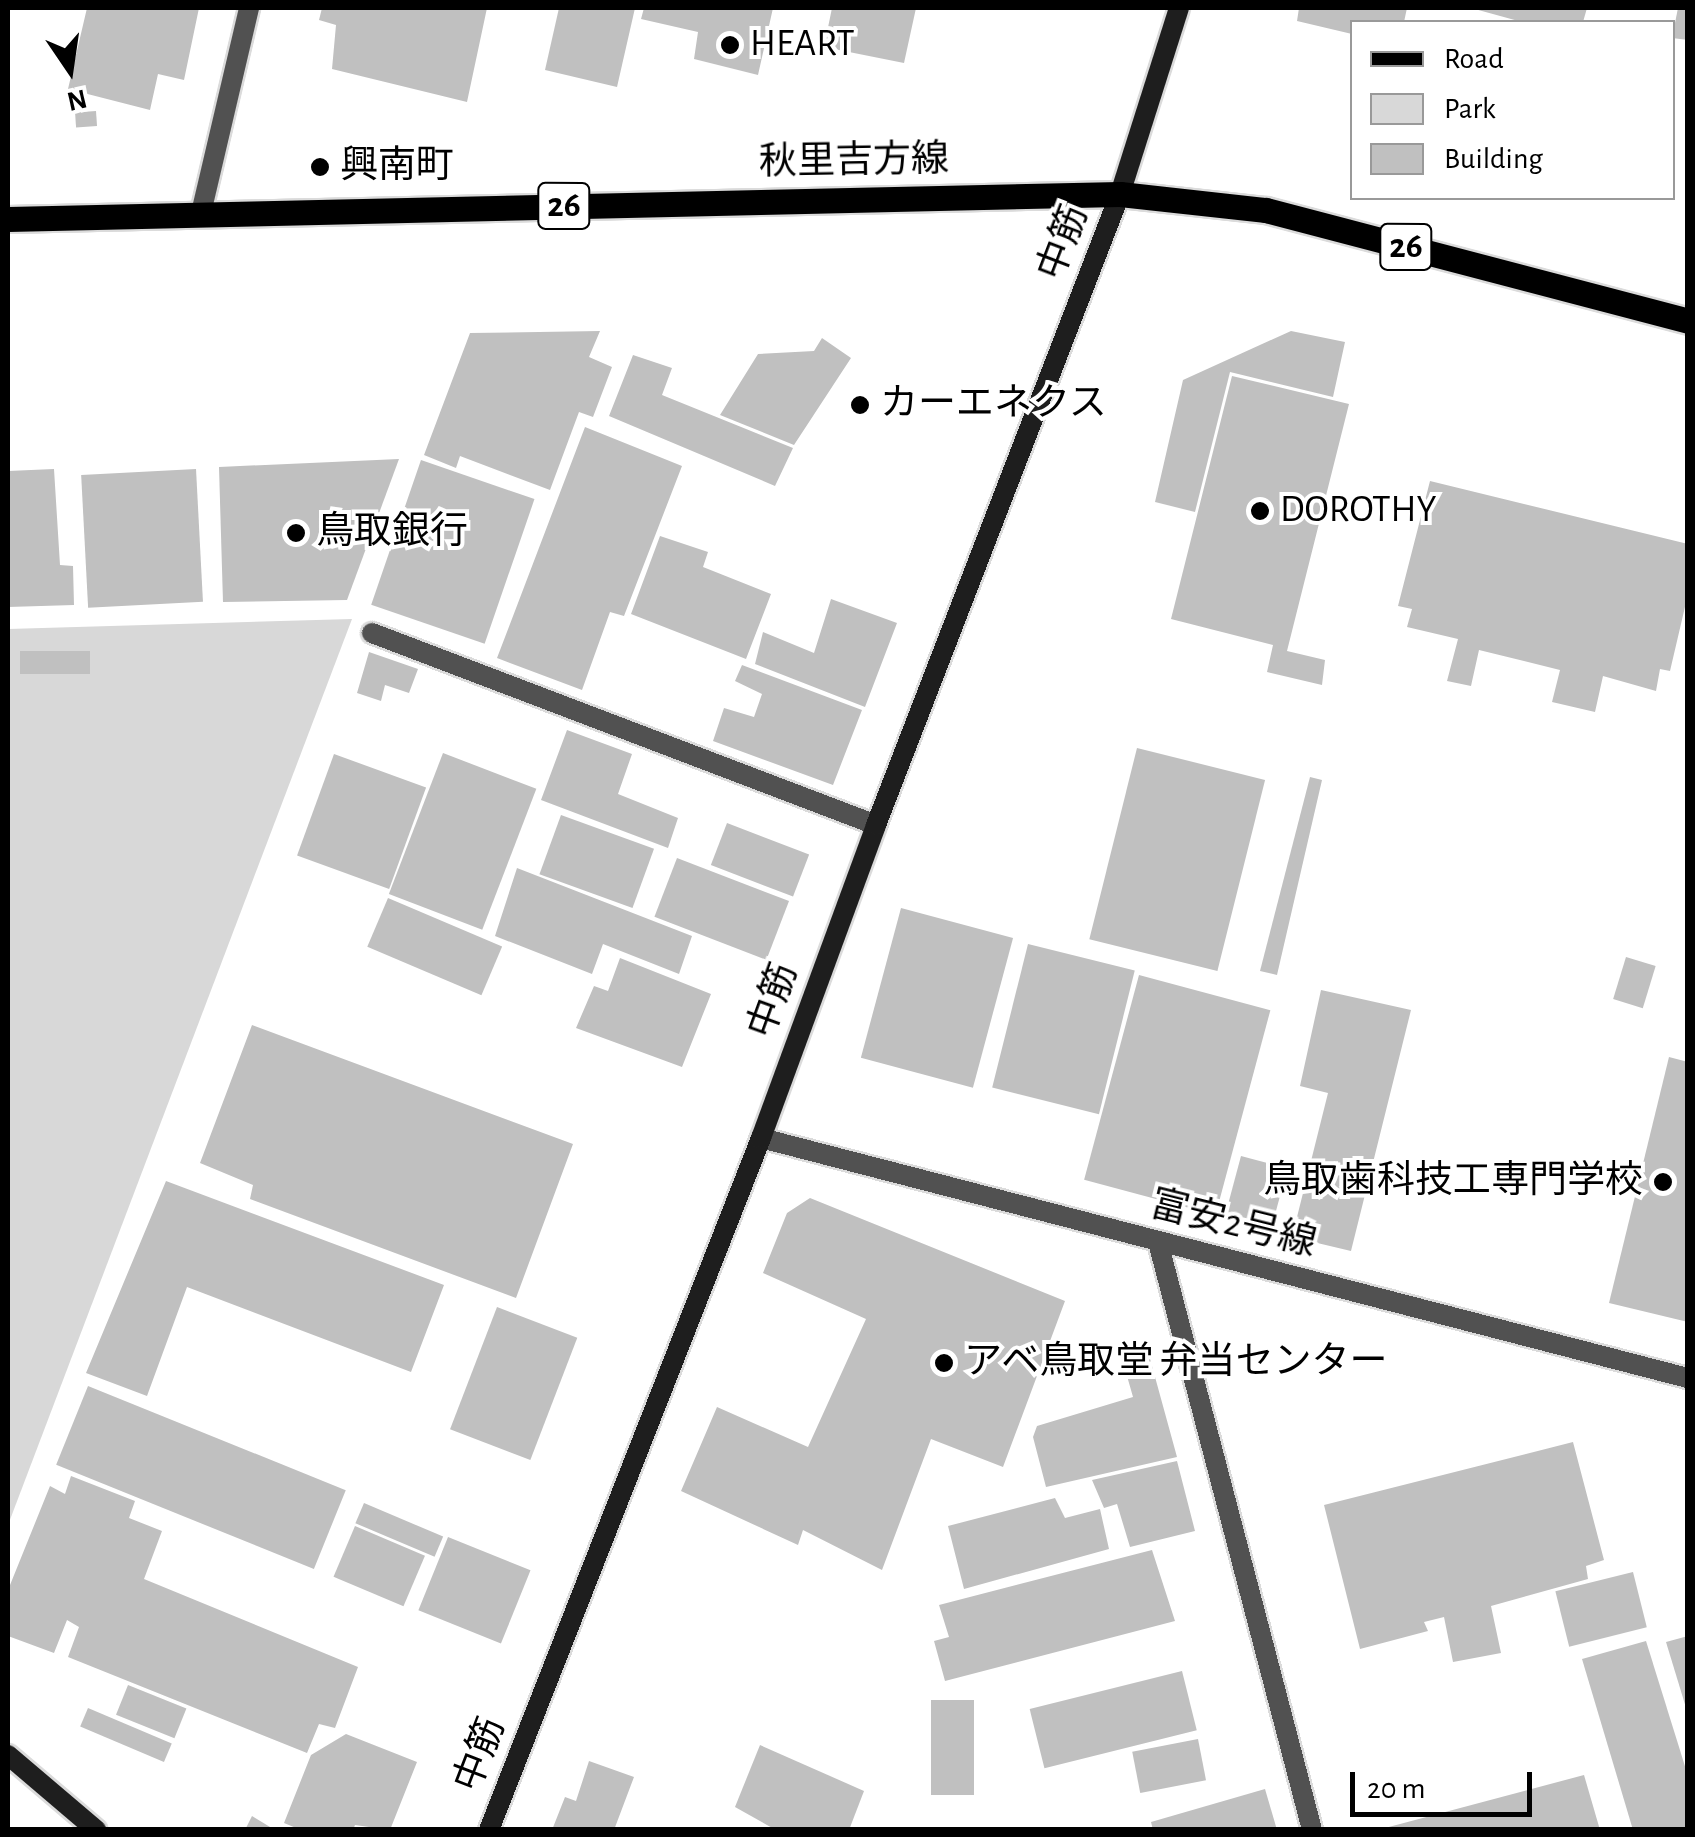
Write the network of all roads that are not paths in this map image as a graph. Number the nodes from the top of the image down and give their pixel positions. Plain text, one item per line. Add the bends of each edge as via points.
1 (250, 8) edge
2 (1179, 8) edge
3 (1120, 194) junction
4 (201, 213) junction
5 (8, 219) edge
6 (1688, 320) edge
7 (372, 633) dead end
8 (876, 825) junction
9 (761, 1138) junction
10 (1158, 1242) junction
11 (1688, 1378) edge
12 (8, 1754) edge
13 (96, 1830) edge
14 (489, 1830) edge
15 (1312, 1830) edge

1 - 4 street
2 - 3 street, 中筋
3 - 4 main road, 秋里吉方線 / 26
3 - 6 main road, 秋里吉方線 / 26 via 1266,210
3 - 8 street, 中筋
4 - 5 main road, 秋里吉方線 / 26
7 - 8 street
8 - 9 street, 中筋
9 - 10 street, 富安2号線
9 - 14 street, 中筋
10 - 11 street, 富安2号線
10 - 15 street
12 - 13 street

